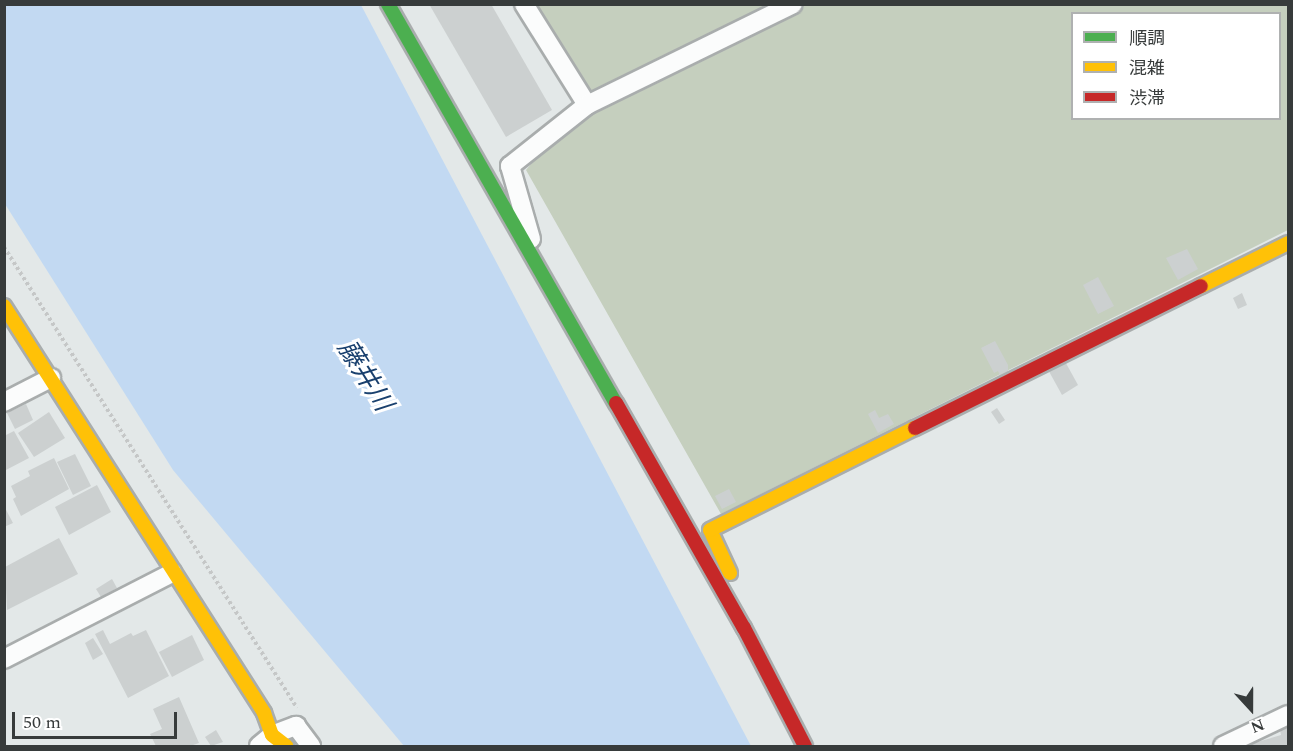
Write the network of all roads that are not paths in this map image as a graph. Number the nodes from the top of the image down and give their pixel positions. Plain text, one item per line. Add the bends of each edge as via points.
1 (388, 4) edge
2 (524, 4) edge
3 (793, 4) edge
4 (587, 105) junction
5 (1288, 243) edge
6 (538, 264) junction
7 (4, 306) edge
8 (51, 378) junction
9 (4, 402) edge
10 (172, 573) junction
11 (744, 628) junction
12 (4, 659) edge
13 (1288, 715) edge
14 (272, 743) edge
15 (311, 747) edge
16 (805, 747) edge
17 (1222, 747) edge

1 - 6 street
2 - 4 street
3 - 4 street
4 - 6 street via 510,166
5 - 11 street via 710,530 750,615
6 - 11 street
7 - 8 street
8 - 9 street
8 - 10 street
10 - 12 street
10 - 14 street via 264,714
11 - 16 street
13 - 17 street
14 - 15 street via 296,726

